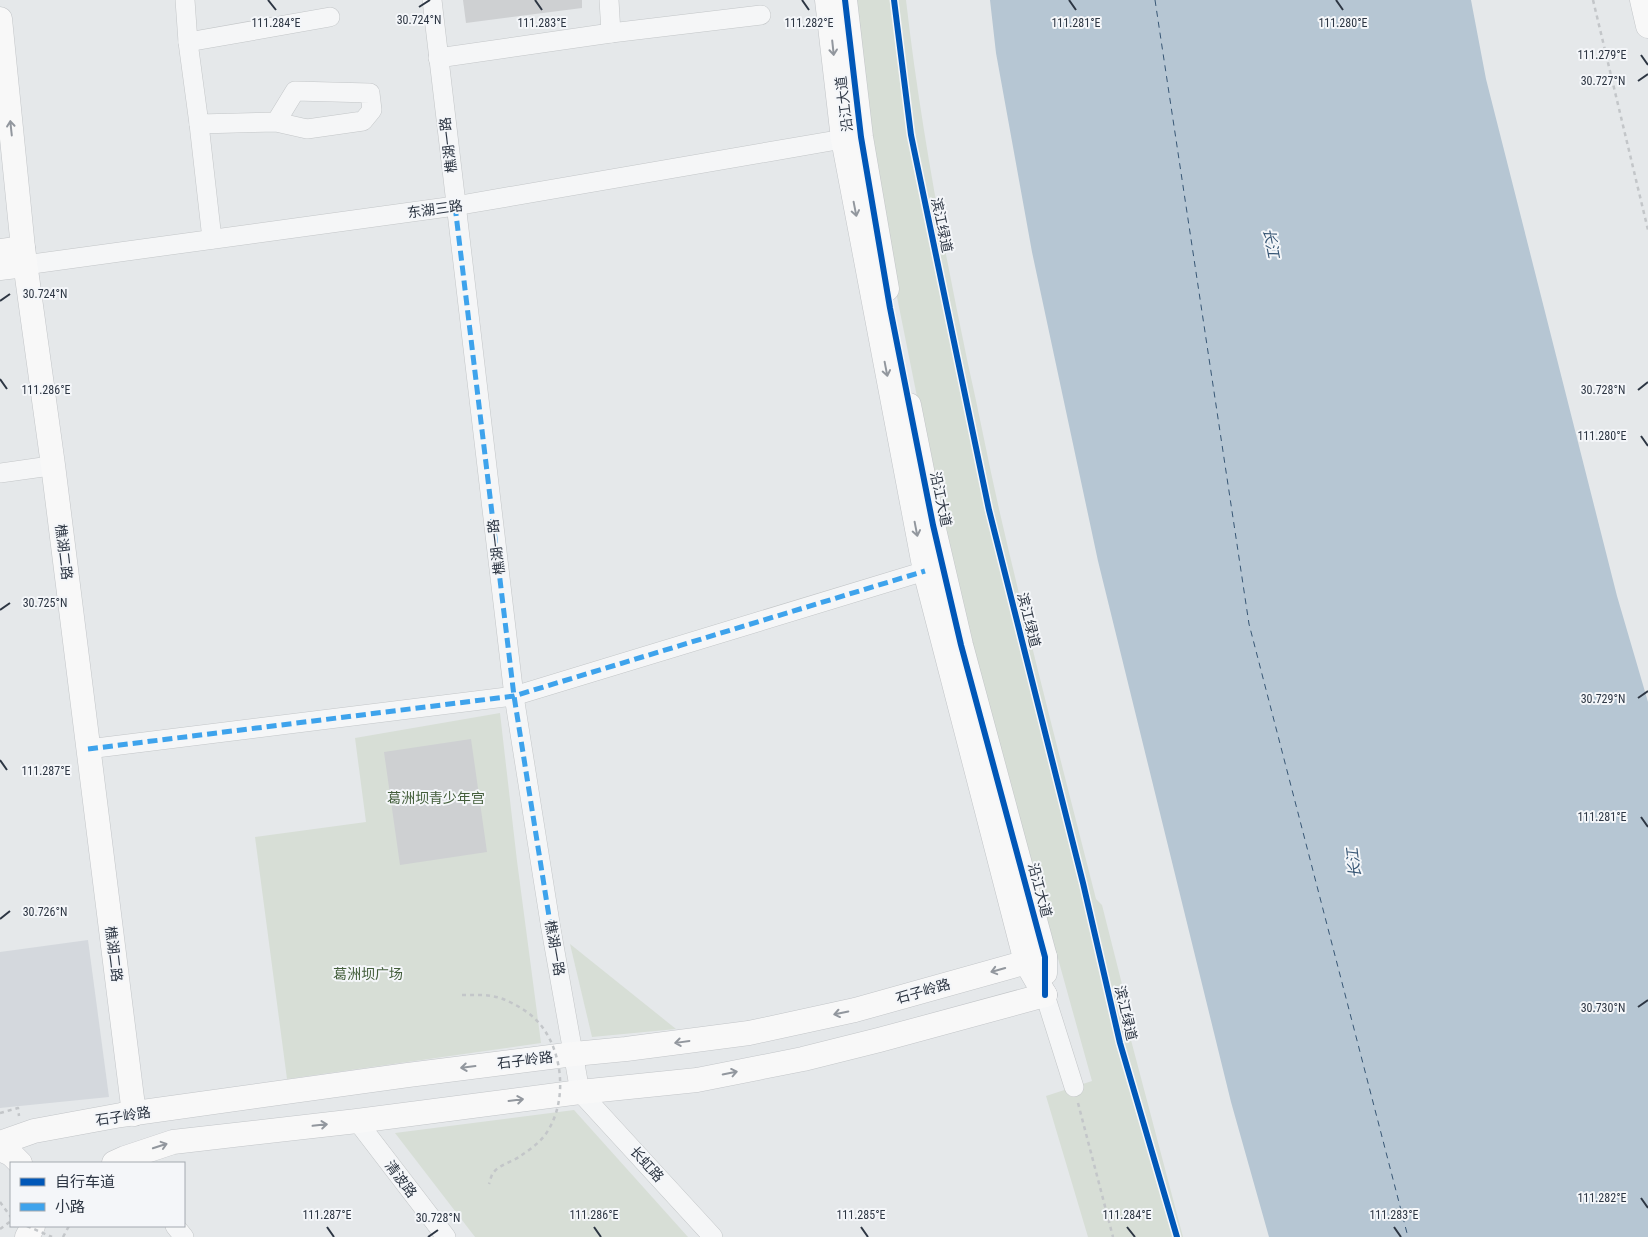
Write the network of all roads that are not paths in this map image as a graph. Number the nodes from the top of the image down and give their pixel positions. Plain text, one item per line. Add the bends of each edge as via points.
1 (185, 0) edge
2 (432, 0) edge
3 (609, 0) edge
4 (827, 0) edge
5 (845, 0) edge
6 (1642, 0) edge
7 (761, 15) dead end
8 (330, 17) dead end
9 (0, 20) edge
10 (1648, 26) edge
11 (611, 33) junction
12 (188, 42) junction
13 (438, 58) junction
14 (276, 122) dead end
15 (200, 124) junction
16 (843, 138) junction
17 (0, 154) edge
18 (455, 206) junction
19 (212, 240) junction
20 (12, 258) edge
21 (43, 467) junction
22 (0, 473) edge
23 (924, 571) junction
24 (514, 696) junction
25 (88, 749) junction
26 (1035, 960) junction
27 (1045, 994) junction
28 (574, 1054) junction
29 (1074, 1087) road end
30 (580, 1092) junction
31 (128, 1114) junction
32 (357, 1121) junction
33 (0, 1143) edge
34 (0, 1149) edge
35 (123, 1161) edge
36 (19, 1162) edge
37 (176, 1227) edge
38 (184, 1237) edge
39 (446, 1237) edge
40 (713, 1237) edge

1 - 12 street
2 - 13 street, 樵湖一路
3 - 11 street
4 -> 16 main road, 沿江大道
5 - 26 main road, 沿江大道 via 861,136 890,308 933,525
6 - 10 main road
7 - 11 street
8 - 12 street
20 -> 9 main road, 樵湖二路
11 - 13 street
12 - 15 street
13 - 18 street, 樵湖一路
14 - 15 street
15 - 19 street
16 - 18 street, 东湖三路
16 -> 23 main road, 沿江大道
17 - 20 main road, 樵湖二路
18 - 19 street, 东湖三路
18 - 24 street, 樵湖一路
19 - 20 street, 东湖三路
20 - 21 main road, 樵湖二路
20 - 25 main road, 樵湖二路 via 53,465
21 - 22 street
21 - 31 main road, 樵湖二路
23 - 24 street
23 - 26 main road, 沿江大道
24 - 25 street
24 - 28 street, 樵湖一路
25 - 31 main road, 樵湖二路
26 - 27 main road, 沿江大道
26 -> 28 main road, 石子岭路 via 855,1010 749,1033
27 - 29 street
30 -> 27 main road via 696,1080 803,1059
28 - 30 street, 樵湖一路
28 -> 31 main road, 石子岭路
32 -> 30 main road
30 - 40 street, 长虹路
31 - 33 main road, 石子岭路 via 34,1131
35 -> 32 main road via 173,1142
32 - 39 street, 清波路
34 - 36 main road
37 - 38 street

